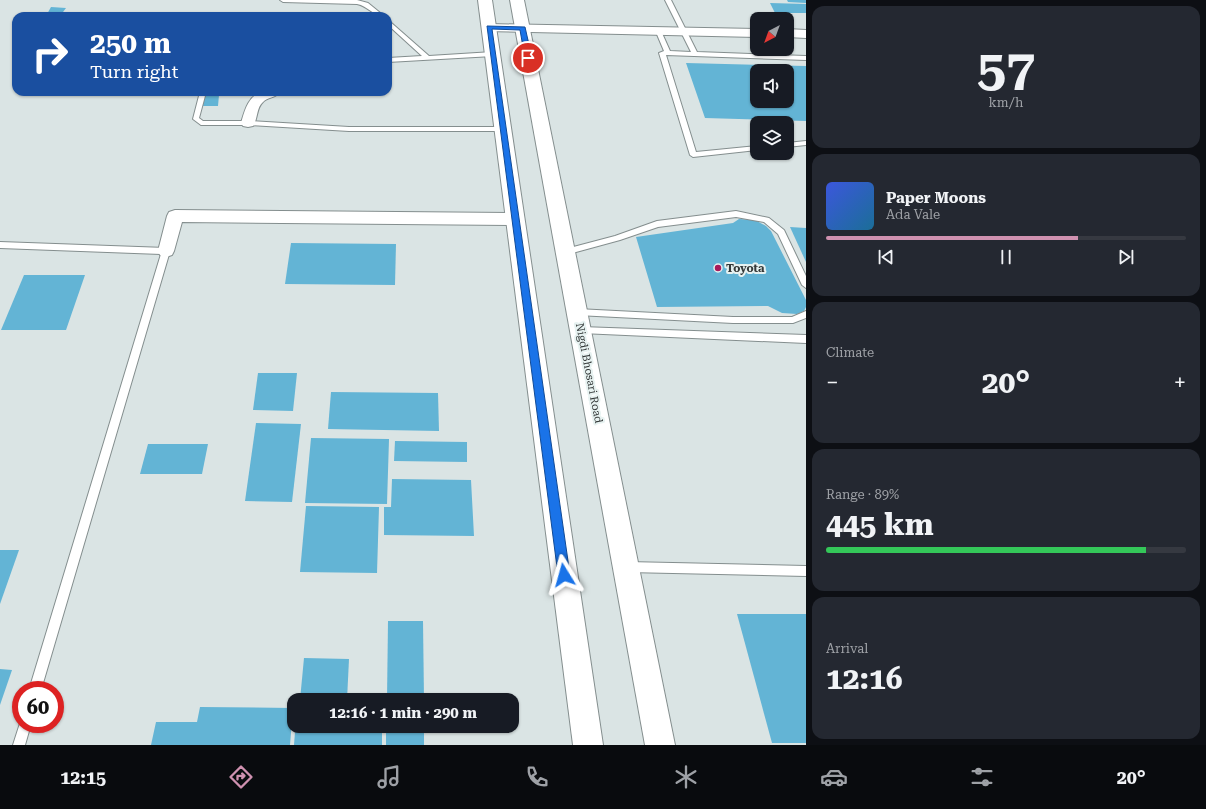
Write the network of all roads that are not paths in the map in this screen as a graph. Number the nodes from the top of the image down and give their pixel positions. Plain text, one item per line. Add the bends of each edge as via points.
1 (283, 0) edge
2 (486, 0) edge
3 (518, 0) edge
4 (668, 0) edge
5 (376, 12) edge
6 (392, 26) edge
7 (489, 28) junction
8 (523, 28) junction
9 (659, 32) junction
10 (683, 32) junction
11 (750, 33) edge
12 (794, 33) edge
13 (806, 34) edge
14 (493, 54) junction
15 (668, 54) junction
16 (695, 55) junction
17 (428, 58) junction
18 (806, 58) edge
19 (392, 60) edge
20 (202, 96) edge
21 (263, 96) edge
22 (248, 123) junction
23 (503, 129) junction
24 (806, 143) edge
25 (794, 144) edge
26 (750, 149) edge
27 (515, 219) junction
28 (0, 244) edge
29 (166, 251) junction
30 (566, 252) junction
31 (806, 285) edge
32 (806, 314) edge
33 (579, 321) junction
34 (806, 339) edge
35 (626, 567) junction
36 (806, 571) edge
37 (38, 681) edge
38 (22, 733) edge
39 (19, 745) edge
40 (588, 745) edge
41 (660, 745) edge

1 - 5 lane via 358,2 366,4
2 - 7 main road
3 - 8 main road, Nigdi Bhosari Road
4 - 10 lane
6 - 17 lane
7 - 8 main road
7 - 14 main road
8 - 9 main road
8 - 30 main road, Nigdi Bhosari Road
9 - 10 main road
9 - 15 lane
10 - 11 main road
10 - 16 lane
12 - 13 main road
14 - 17 lane
14 - 23 main road
15 - 16 lane
15 - 26 lane via 662,54 693,155
16 - 18 lane
17 - 19 lane
20 - 22 lane via 196,119 201,122
21 - 22 street via 258,98 252,108
22 - 23 lane via 349,129
23 - 27 main road
24 - 25 lane
27 - 29 street via 175,216
27 - 40 main road
28 - 29 lane
29 - 37 lane
30 - 31 lane via 657,224 736,214 766,220 781,232
30 - 33 main road, Nigdi Bhosari Road
32 - 33 lane via 793,320
33 - 34 lane
33 - 35 main road, Nigdi Bhosari Road
35 - 36 lane
35 - 41 main road, Nigdi Bhosari Road
38 - 39 lane

